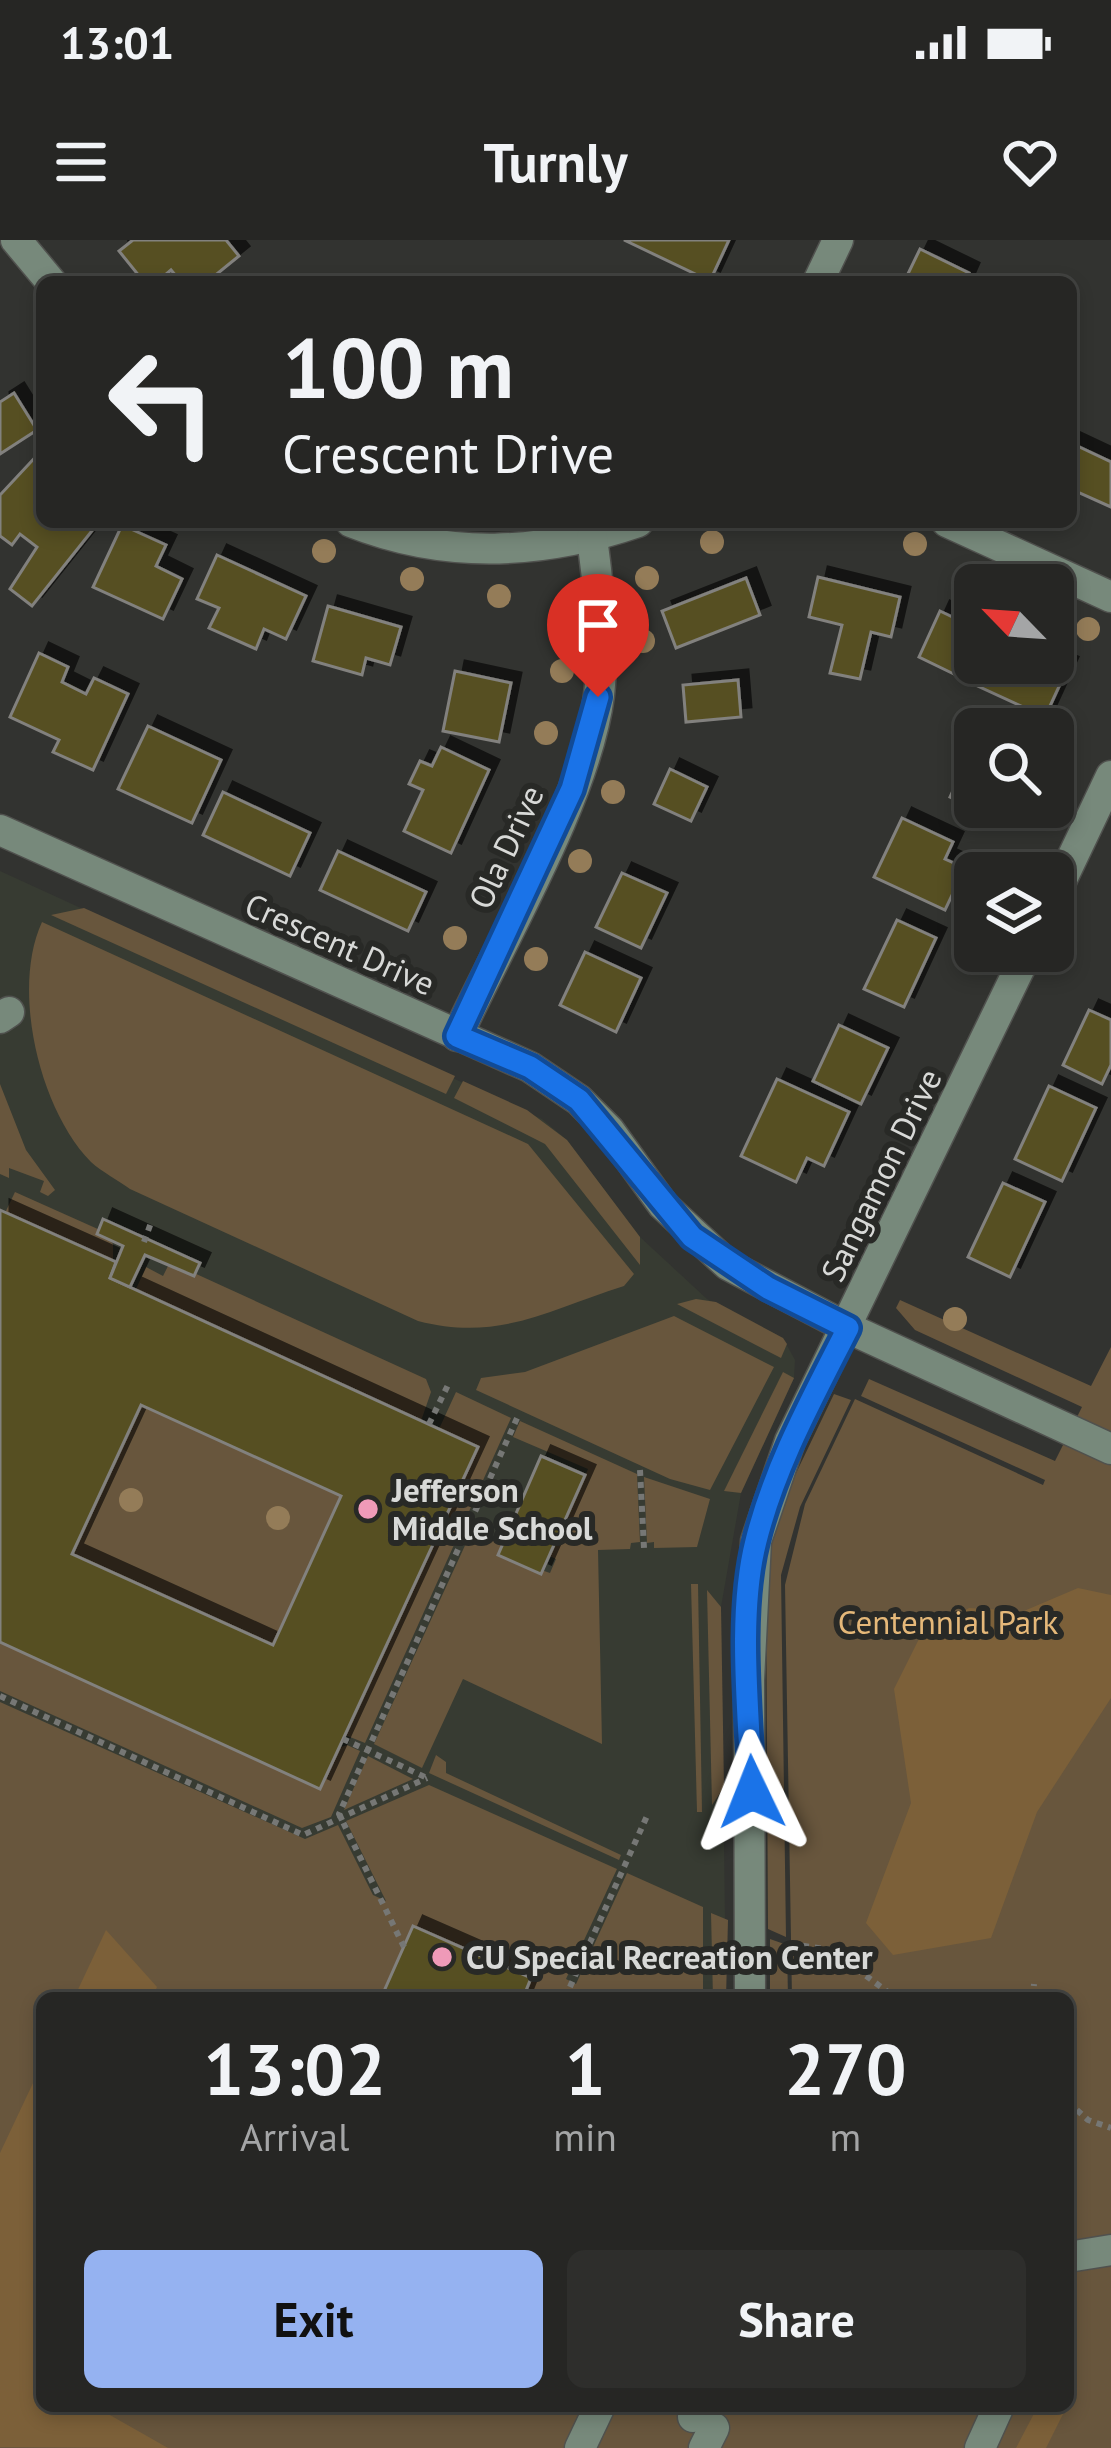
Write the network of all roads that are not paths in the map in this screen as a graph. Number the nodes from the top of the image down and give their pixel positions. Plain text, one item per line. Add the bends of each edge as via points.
1 (16, 240) edge
2 (838, 240) edge
3 (46, 276) edge
4 (821, 276) edge
5 (369, 528) edge
6 (621, 528) edge
7 (960, 528) edge
8 (592, 538) junction
9 (1111, 597) edge
10 (1111, 776) edge
11 (0, 830) edge
12 (1074, 854) edge
13 (1018, 972) edge
14 (457, 1036) junction
15 (848, 1328) junction
16 (1111, 1449) edge
17 (750, 1992) edge
18 (1111, 2250) edge
19 (1074, 2256) edge
20 (597, 2412) edge
21 (996, 2412) edge
22 (580, 2448) edge
23 (980, 2448) edge

1 - 3 street
2 - 4 street
5 - 8 street via 474,550
6 - 8 street
7 - 9 street
8 - 14 street, Ola Drive via 602,650 591,733
10 - 12 street
11 - 14 street, Crescent Drive
13 - 15 street, Sangamon Drive
14 - 15 street, Crescent Drive via 530,1067 579,1100 692,1237
15 - 16 street, Crescent Drive
15 - 17 street, Sangamon Drive via 790,1442 751,1571
18 - 19 street
20 - 22 street
21 - 23 street

